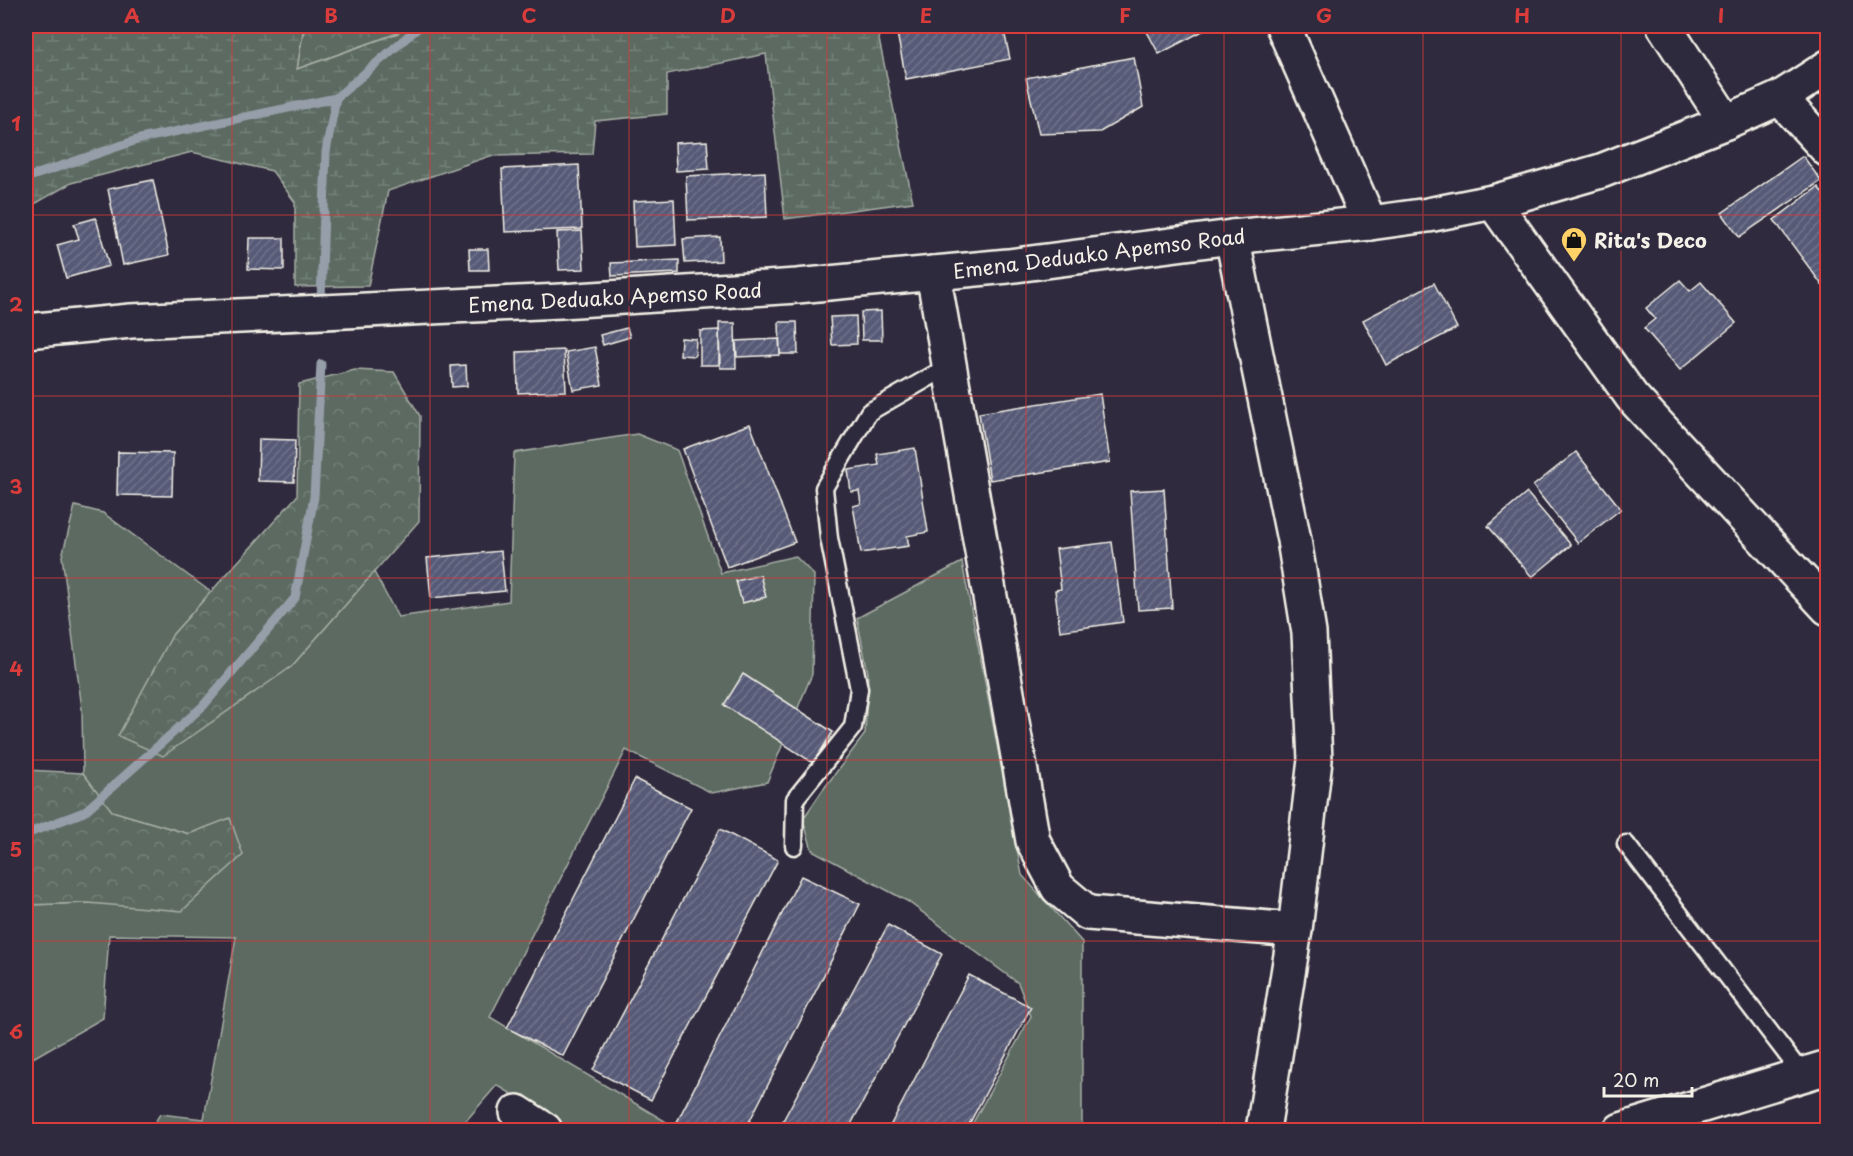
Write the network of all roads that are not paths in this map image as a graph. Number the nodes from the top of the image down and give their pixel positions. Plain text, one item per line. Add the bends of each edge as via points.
1 (1283, 26) edge
2 (1664, 26) edge
3 (1827, 67) edge
4 (1780, 98) junction
5 (1726, 122) junction
6 (1827, 150) edge
7 (1493, 202) junction
8 (1370, 223) junction
9 (1232, 237) junction
10 (933, 273) junction
11 (26, 331) edge
12 (949, 366) junction
13 (1827, 608) edge
14 (1626, 844) dead end
15 (794, 846) dead end
16 (1295, 930) junction
17 (1815, 1070) edge
18 (517, 1112) dead end
19 (545, 1131) edge
20 (1263, 1131) edge
21 (1621, 1131) edge

1 - 8 street
2 - 5 street
3 - 4 street, Emena Deduako Apemso Road
4 - 5 street, Emena Deduako Apemso Road
4 - 6 street
5 - 7 street, Emena Deduako Apemso Road via 1601,171
7 - 8 street, Emena Deduako Apemso Road
7 - 13 street via 1632,397
8 - 9 street, Emena Deduako Apemso Road
9 - 10 street, Emena Deduako Apemso Road
9 - 16 street via 1294,540 1309,633 1315,760
10 - 11 street, Emena Deduako Apemso Road via 573,301 131,321
10 - 12 street
12 - 15 lane via 869,412 824,488 859,689 853,727 795,799
12 - 16 street via 1033,841 1058,888 1088,914
14 - 17 lane
16 - 20 street
17 - 21 street
18 - 19 street

